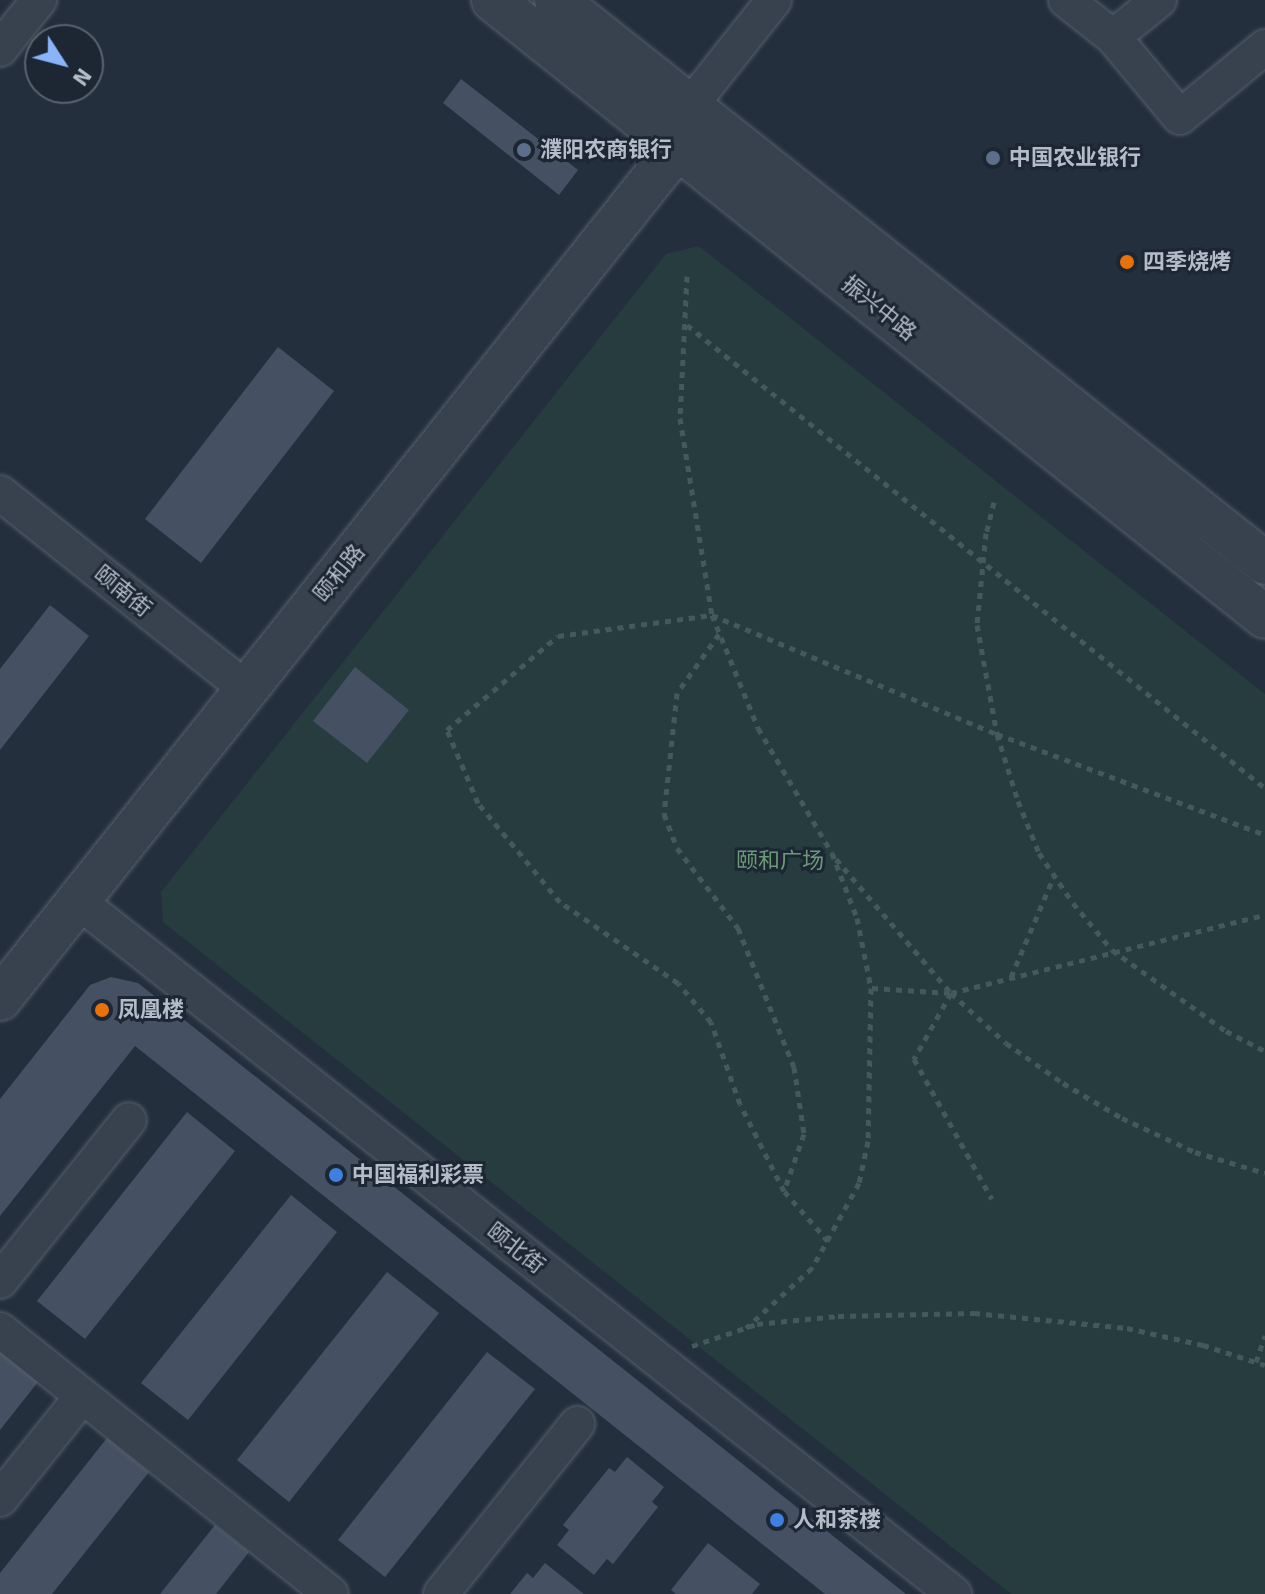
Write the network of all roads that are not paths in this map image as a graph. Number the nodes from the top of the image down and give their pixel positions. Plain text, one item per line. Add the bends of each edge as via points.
1 (39, 0) edge
2 (493, 0) edge
3 (556, 0) edge
4 (774, 0) edge
5 (1066, 0) edge
6 (1159, 0) edge
7 (1113, 37) junction
8 (1265, 47) edge
9 (0, 49) edge
10 (690, 106) junction
11 (678, 147) junction
12 (0, 493) edge
13 (1258, 547) edge
14 (1265, 617) edge
15 (246, 689) junction
16 (78, 901) junction
17 (0, 999) edge
18 (129, 1120) dead end
19 (0, 1281) edge
20 (0, 1330) edge
21 (81, 1398) junction
22 (577, 1424) dead end
23 (0, 1499) edge
24 (331, 1594) edge
25 (441, 1594) edge
26 (954, 1594) edge

1 - 9 street
2 - 11 street, 振兴中路
3 - 10 street, 振兴中路
4 - 10 street
5 - 7 street
6 - 7 street
7 - 8 street via 1180,117
10 - 13 street, 振兴中路
11 - 14 street, 振兴中路
11 - 15 street, 颐和路
12 - 15 street, 颐南街
15 - 16 street, 颐和路
16 - 17 street, 颐和路
16 - 26 street, 颐北街
18 - 19 street
20 - 21 street
21 - 23 street
21 - 24 street
22 - 25 street

